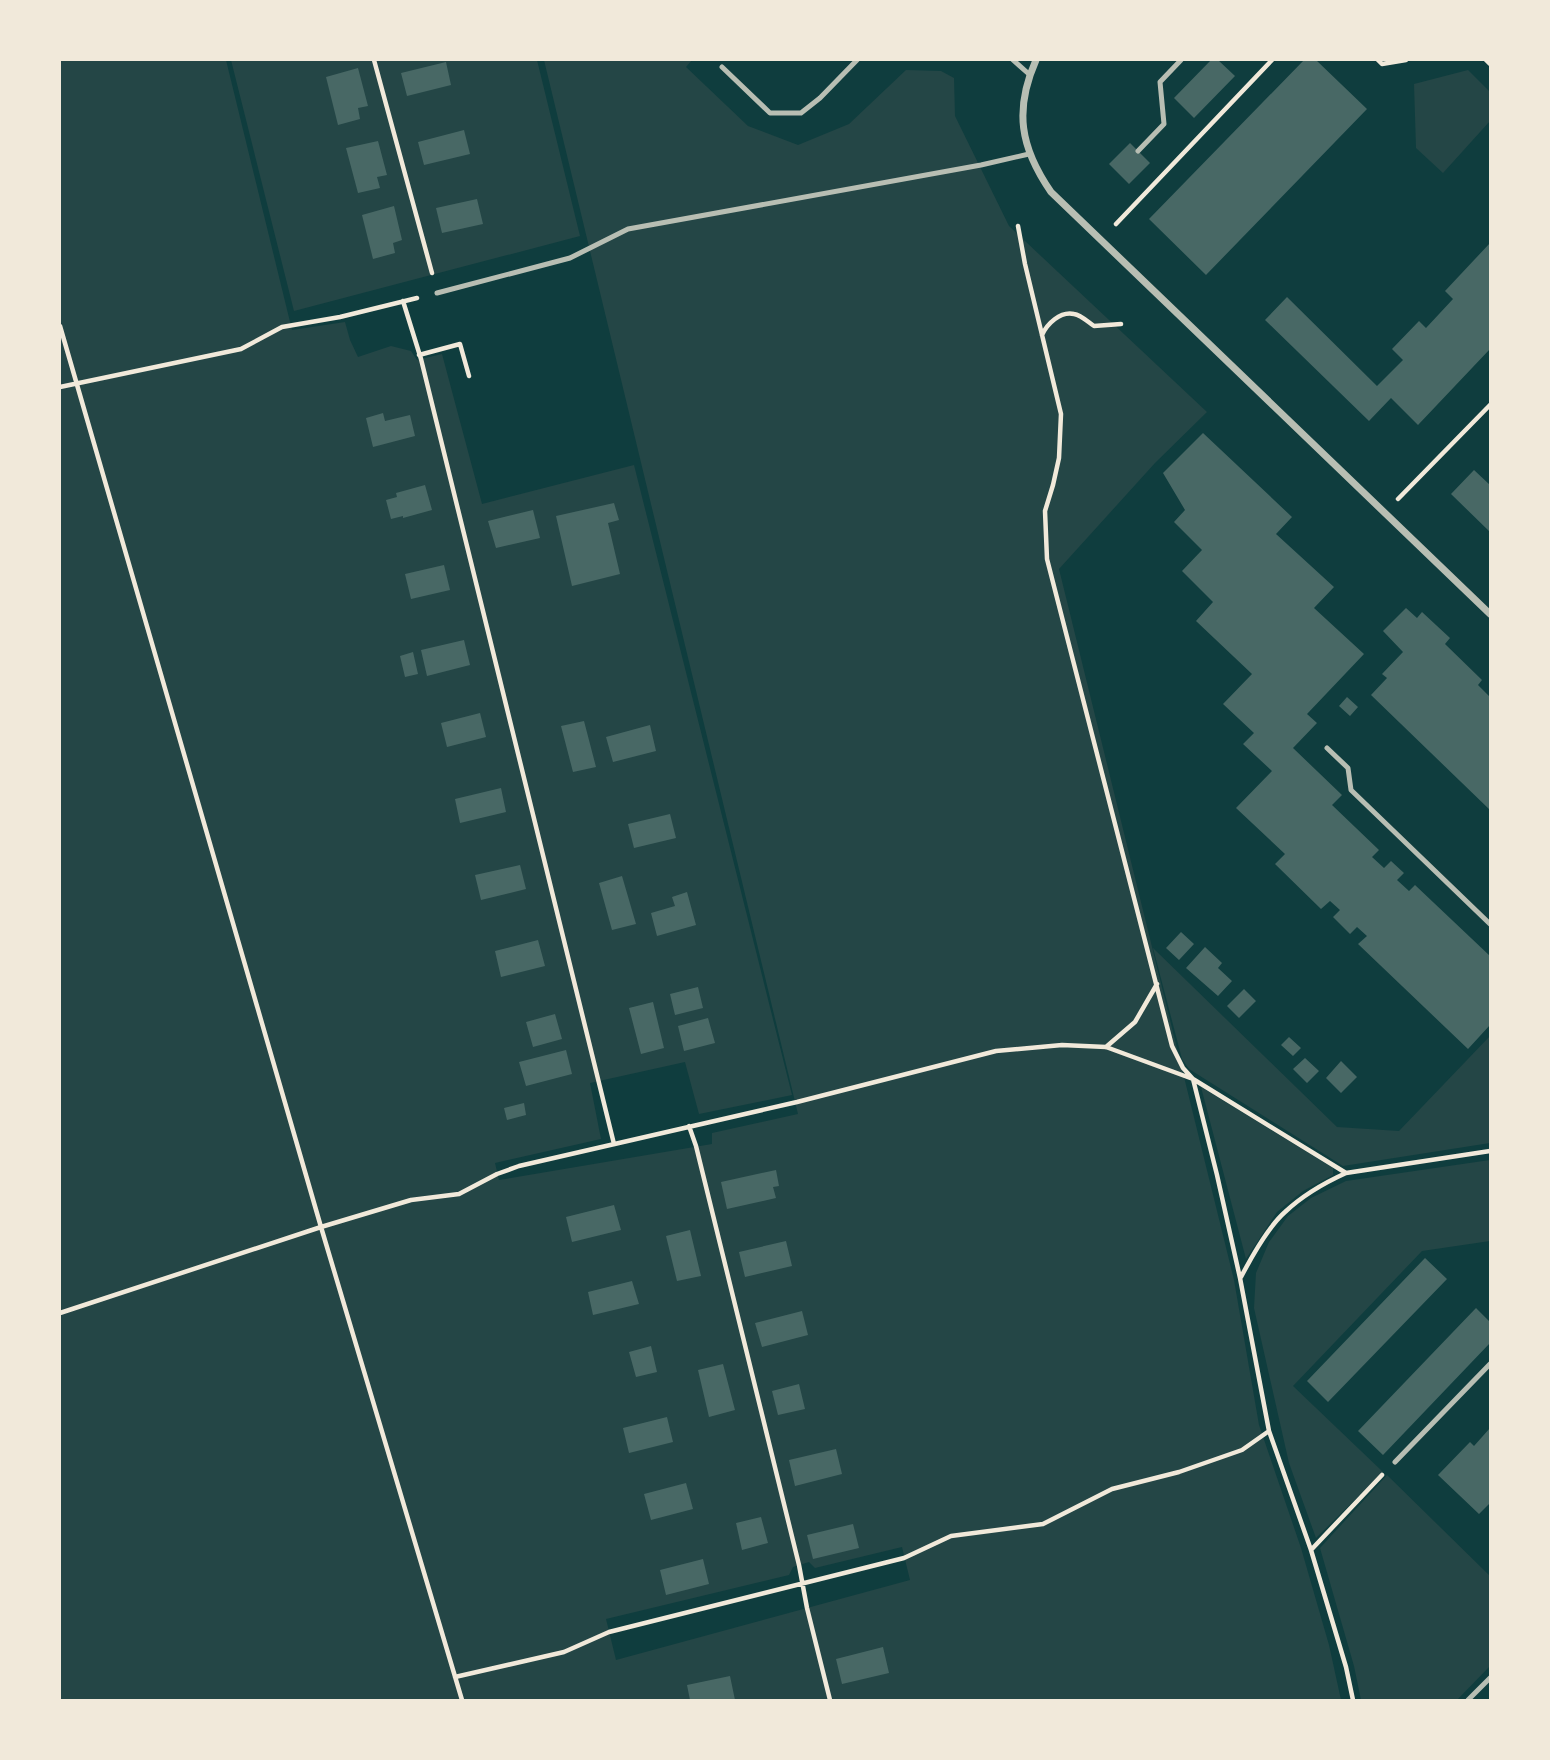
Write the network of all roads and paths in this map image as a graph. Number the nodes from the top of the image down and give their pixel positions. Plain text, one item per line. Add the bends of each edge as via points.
1 (374, 60) edge
2 (857, 60) edge
3 (1013, 60) edge
4 (1036, 60) edge
5 (1181, 60) edge
6 (1272, 60) edge
7 (1378, 60) edge
8 (1406, 60) edge
9 (1486, 60) edge
10 (1490, 64) edge
11 (722, 67) dead end
12 (1030, 75) junction
13 (1138, 151) dead end
14 (1029, 154) junction
15 (1018, 226) dead end
16 (1101, 240) junction
17 (432, 275) dead end
18 (437, 292) joint
19 (403, 301) junction
20 (1121, 324) dead end
21 (60, 326) edge
22 (1042, 336) junction
23 (419, 355) junction
24 (469, 376) dead end
25 (77, 382) junction
26 (60, 387) edge
27 (1490, 405) edge
28 (1385, 512) junction
29 (1490, 614) edge
30 (1327, 748) dead end
31 (1490, 924) edge
32 (1157, 984) junction
33 (1106, 1047) junction
34 (1193, 1079) junction
35 (688, 1125) junction
36 (614, 1144) junction
37 (1490, 1151) edge
38 (1346, 1172) junction
39 (321, 1227) junction
40 (1240, 1278) junction
41 (60, 1313) edge
42 (1490, 1364) edge
43 (1269, 1431) junction
44 (1395, 1462) joint
45 (1311, 1550) junction
46 (802, 1582) junction
47 (456, 1677) junction
48 (1490, 1678) edge
49 (462, 1700) edge
50 (830, 1700) edge
51 (1353, 1700) edge
52 (1468, 1700) edge

1 - 17 path
2 - 11 lane via 801,113 770,113
3 - 12 lane
4 - 12 street
5 - 13 lane via 1160,82 1164,124
6 - 16 path
7 - 8 path via 1382,64
9 - 10 path
12 - 14 street via 1023,105
14 - 16 street via 1051,192
14 - 18 lane via 628,229 570,258
15 - 22 path
16 - 28 street
18 - 19 path
19 - 23 path
19 - 25 path via 282,327 241,349
20 - 22 path via 1094,326 1073,313 1053,321
21 - 25 path
22 - 32 path via 1061,414 1059,458 1045,511 1047,559
23 - 24 path via 460,344
23 - 36 path
25 - 26 path
25 - 39 path
27 - 28 path
28 - 29 street
30 - 31 lane via 1348,768 1351,790
32 - 33 path via 1135,1022
32 - 34 path via 1172,1046
33 - 34 path
33 - 35 path via 1062,1045 996,1051
34 - 38 path
34 - 40 path
35 - 36 path
35 - 46 path
36 - 39 path via 519,1166 459,1194 411,1200
37 - 38 path
38 - 40 path via 1282,1214
39 - 41 path
39 - 47 path
40 - 43 path
42 - 44 lane
43 - 45 path
43 - 46 path via 1241,1450 1112,1489 1043,1524 951,1536 904,1558
44 - 45 path
45 - 51 path
46 - 47 path via 609,1632 564,1652
46 - 50 path
47 - 49 path
48 - 52 lane

